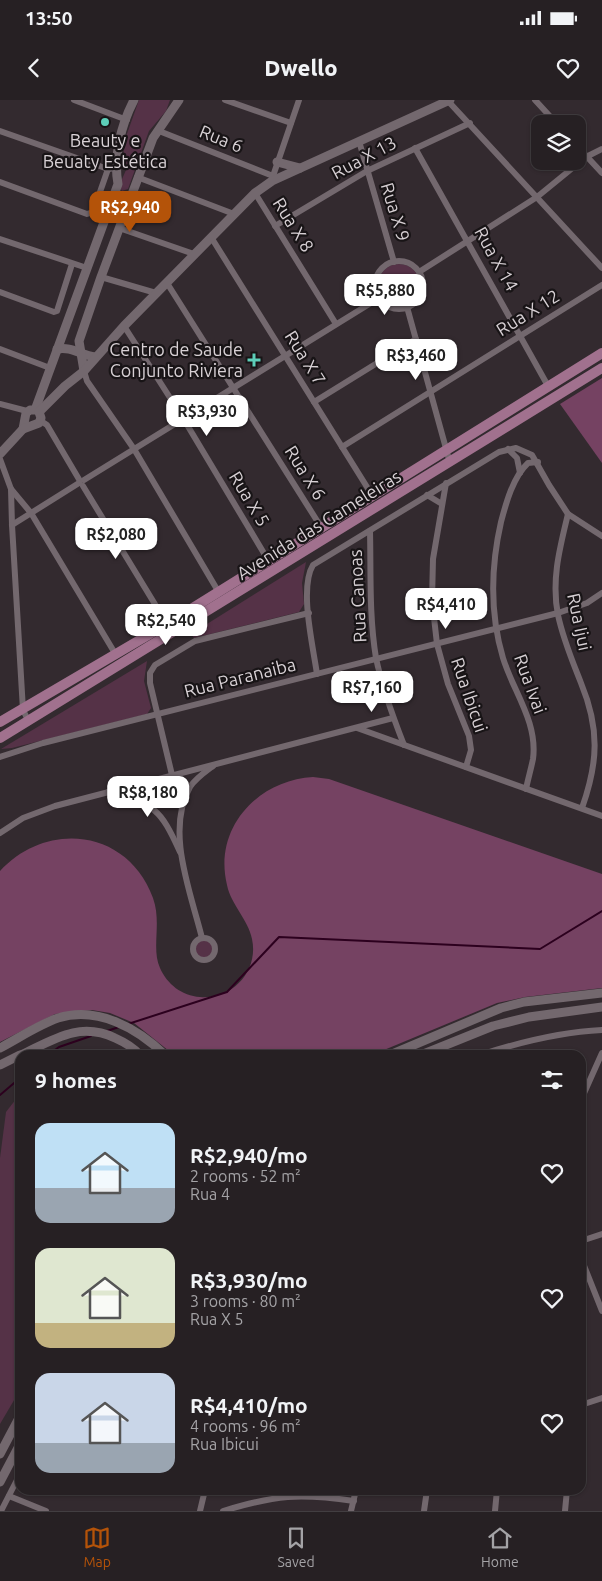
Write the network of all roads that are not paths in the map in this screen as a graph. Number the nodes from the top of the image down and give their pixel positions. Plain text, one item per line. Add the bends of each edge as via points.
1 (74, 100) edge
2 (134, 100) edge
3 (179, 100) edge
4 (225, 100) edge
5 (299, 100) edge
6 (449, 100) edge
7 (537, 100) edge
8 (550, 115) edge
9 (127, 120) junction
10 (470, 122) junction
11 (290, 123) junction
12 (0, 131) edge
13 (159, 131) junction
14 (359, 141) junction
15 (415, 148) junction
16 (602, 149) edge
17 (586, 157) joint
18 (277, 162) junction
19 (111, 168) junction
20 (300, 168) junction
21 (570, 170) edge
22 (367, 171) junction
23 (602, 174) edge
24 (137, 177) junction
25 (272, 179) junction
26 (0, 182) edge
27 (118, 184) junction
28 (132, 191) junction
29 (255, 193) junction
30 (537, 197) junction
31 (109, 207) junction
32 (125, 212) junction
33 (234, 214) junction
34 (276, 226) junction
35 (119, 228) junction
36 (211, 237) junction
37 (0, 239) edge
38 (469, 242) junction
39 (194, 254) junction
40 (394, 262) junction
41 (72, 264) junction
42 (87, 268) junction
43 (602, 268) edge
44 (419, 272) junction
45 (101, 276) junction
46 (167, 283) junction
47 (602, 284) edge
48 (0, 292) edge
49 (156, 293) junction
50 (379, 298) junction
51 (407, 307) junction
52 (336, 324) junction
53 (124, 326) junction
54 (522, 336) junction
55 (416, 339) junction
56 (0, 349) edge
57 (57, 349) junction
58 (602, 353) edge
59 (80, 355) junction
60 (286, 356) junction
61 (95, 357) junction
62 (602, 368) edge
63 (49, 372) junction
64 (80, 373) junction
65 (64, 386) junction
66 (548, 386) junction
67 (234, 387) junction
68 (430, 391) junction
69 (314, 402) junction
70 (0, 404) edge
71 (25, 416) junction
72 (184, 418) junction
73 (41, 421) junction
74 (28, 428) junction
75 (342, 447) junction
76 (134, 449) junction
77 (446, 449) junction
78 (508, 449) junction
79 (0, 454) edge
80 (0, 459) edge
81 (538, 462) junction
82 (450, 463) junction
83 (520, 474) junction
84 (82, 482) junction
85 (446, 483) junction
86 (12, 489) junction
87 (372, 495) junction
88 (427, 496) junction
89 (442, 504) junction
90 (31, 513) junction
91 (568, 514) junction
92 (578, 521) junction
93 (12, 526) junction
94 (321, 527) junction
95 (565, 528) junction
96 (370, 531) junction
97 (602, 536) edge
98 (358, 539) junction
99 (370, 546) junction
100 (268, 560) junction
101 (218, 591) junction
102 (602, 594) edge
103 (212, 610) junction
104 (309, 613) junction
105 (558, 613) junction
106 (167, 624) junction
107 (498, 628) junction
108 (437, 644) junction
109 (116, 655) junction
110 (376, 659) junction
111 (317, 674) junction
112 (23, 710) junction
113 (159, 714) junction
114 (394, 718) junction
115 (0, 722) edge
116 (29, 722) junction
117 (357, 728) junction
118 (0, 738) edge
119 (404, 745) junction
120 (0, 757) edge
121 (213, 765) junction
122 (466, 767) junction
123 (172, 775) junction
124 (526, 788) junction
125 (107, 792) junction
126 (582, 808) junction
127 (602, 816) edge
128 (180, 828) junction
129 (170, 830) junction
130 (0, 834) edge
131 (182, 855) junction
132 (202, 938) dead end
133 (602, 993) edge
134 (602, 1007) edge
135 (602, 1030) edge
136 (0, 1048) edge
137 (31, 1050) edge
138 (133, 1050) edge
139 (159, 1050) edge
140 (402, 1050) edge
141 (434, 1050) edge
142 (496, 1050) edge
143 (602, 1053) edge
144 (15, 1058) edge
145 (0, 1065) edge
146 (586, 1088) edge
147 (602, 1234) edge
148 (586, 1239) edge
149 (586, 1271) edge
150 (602, 1311) edge
151 (602, 1398) edge
152 (586, 1403) edge
153 (15, 1426) edge
154 (0, 1454) edge
155 (15, 1454) edge
156 (0, 1482) edge
157 (15, 1484) edge
158 (204, 1495) edge
159 (355, 1495) edge
160 (426, 1495) edge
161 (497, 1495) edge
162 (567, 1495) edge
163 (9, 1496) junction
164 (354, 1501) junction
165 (1, 1511) edge
166 (46, 1511) edge
167 (200, 1511) edge
168 (223, 1511) edge
169 (351, 1511) edge
170 (424, 1511) edge
171 (495, 1511) edge
172 (565, 1511) edge

1 - 9 street
2 - 9 street
3 - 13 street
4 - 11 street
5 - 11 street
6 - 10 street
6 - 14 street
7 - 8 street
9 - 19 street
10 - 15 street, Rua X 13
10 - 30 street
11 - 18 street
12 - 19 street
13 - 24 street
13 - 25 street, Rua 6
14 - 20 street
14 - 22 street, Rua X 9
15 - 22 street, Rua X 13
15 - 38 street, Rua X 14
16 - 17 street
17 - 23 street
18 - 20 street
18 - 25 street
19 - 26 street via 93,212 86,214
19 - 27 street
20 - 25 street
21 - 30 street
22 - 34 street, Rua X 13
22 - 40 street, Rua X 9
24 - 28 street
24 - 33 street
25 - 29 street
27 - 28 street via 122,192
27 - 31 street
28 - 32 street
29 - 33 street
29 - 34 street, Rua X 8
30 - 38 street
30 - 43 street
31 - 32 street via 119,205
31 - 42 street
32 - 35 street
33 - 36 street
34 - 52 street, Rua X 8
35 - 39 street
35 - 45 street
36 - 39 street
36 - 60 street, Rua X 7
37 - 41 street
38 - 44 street
38 - 54 street, Rua X 14
39 - 46 street
40 - 44 street via 408,263
40 - 50 street via 380,269 376,276
41 - 42 street
41 - 48 street via 54,312
42 - 57 street
44 - 51 street via 421,293
45 - 49 street
45 - 59 street via 79,341
46 - 49 street
46 - 67 street, Rua X 6
47 - 54 street, Rua X 12
49 - 53 street
50 - 51 street via 391,307
50 - 52 street
51 - 55 street
52 - 60 street
53 - 61 street
53 - 72 street, Rua X 5
54 - 66 street, Rua X 14
54 - 68 street, Rua X 12
55 - 68 street
55 - 69 street
56 - 63 street
57 - 59 street via 67,348
57 - 63 street
58 - 66 main road, Avenida das Gameleiras
59 - 61 street
59 - 64 street
60 - 67 street
60 - 69 street, Rua X 7
61 - 64 street
62 - 82 main road, Avenida das Gameleiras
63 - 65 street via 52,383
63 - 71 street via 35,410
64 - 65 street
64 - 76 street
65 - 73 street via 39,412
66 - 77 main road, Avenida das Gameleiras
67 - 72 street
67 - 94 street, Rua X 6
68 - 75 street, Rua X 12
68 - 77 street
69 - 75 street, Rua X 7
70 - 71 street
71 - 74 street
72 - 76 street
72 - 100 street, Rua X 5
73 - 74 street
73 - 84 street via 47,425
74 - 79 street
75 - 87 street, Rua X 7
76 - 84 street
76 - 101 street
77 - 82 street
77 - 87 main road, Avenida das Gameleiras
78 - 81 street via 526,451
78 - 83 street via 517,458
78 - 85 street
80 - 86 street
81 - 83 street via 528,464
81 - 91 street
82 - 103 main road, Avenida das Gameleiras
83 - 107 street, Rua Ivai via 505,508 495,554 494,600
84 - 90 street
84 - 106 street
85 - 88 street
85 - 89 street, Rua Ibicui
86 - 90 street
86 - 93 street
87 - 94 main road, Avenida das Gameleiras
88 - 89 street
88 - 96 street
89 - 108 street, Rua Ibicui via 433,567 432,600
90 - 93 street
90 - 109 street
91 - 92 street
91 - 95 street, Rua Ijui
92 - 95 street
92 - 97 street
93 - 112 street
94 - 100 main road, Avenida das Gameleiras
95 - 105 street, Rua Ijui via 558,553
96 - 98 street
96 - 99 street, Rua Canoas
98 - 99 street
98 - 104 street via 313,565 308,574
99 - 110 street, Rua Canoas via 371,614
100 - 101 main road, Avenida das Gameleiras
101 - 103 main road via 220,600
101 - 106 main road, Avenida das Gameleiras
102 - 105 street, Rua Paranaiba
103 - 116 main road, Avenida das Gameleiras
104 - 111 street
104 - 113 street via 195,642 155,665 150,673 150,683
105 - 107 street, Rua Paranaiba
105 - 126 street, Rua Ijui via 566,648 590,709 594,733 592,779
106 - 109 main road, Avenida das Gameleiras
107 - 108 street, Rua Paranaiba
107 - 124 street, Rua Ivai via 503,657 532,733 533,757
108 - 110 street, Rua Paranaiba
108 - 122 street, Rua Ibicui via 448,684 469,736 471,750
109 - 112 main road, Avenida das Gameleiras
110 - 111 street, Rua Paranaiba
110 - 114 street, Rua Canoas
111 - 113 street, Rua Paranaiba
112 - 115 main road, Avenida das Gameleiras
112 - 116 street
113 - 120 street, Rua Paranaiba
113 - 123 street
114 - 117 street
114 - 119 street, Rua Canoas
116 - 118 main road, Avenida das Gameleiras
117 - 119 street
117 - 121 street
119 - 122 street
121 - 123 street
121 - 128 street via 191,786 181,810
122 - 124 street
123 - 125 street
124 - 126 street
125 - 129 street via 150,806
125 - 130 street via 23,818
126 - 127 street
128 - 129 street
128 - 131 street
129 - 131 street
131 - 132 street
133 - 140 street via 524,1002 501,1008
134 - 141 street via 529,1017 493,1026
135 - 142 street via 575,1031 527,1040
136 - 139 street via 58,1018 92,1016 105,1017 132,1029
137 - 138 street via 65,1034 88,1030 105,1033
143 - 146 street
144 - 145 street
147 - 148 street
149 - 150 street
151 - 152 street
153 - 154 street
155 - 156 street
157 - 163 street
158 - 167 street
159 - 164 street
160 - 170 street
161 - 171 street
162 - 172 street
163 - 165 street
163 - 166 street
164 - 168 street via 289,1495
164 - 169 street

